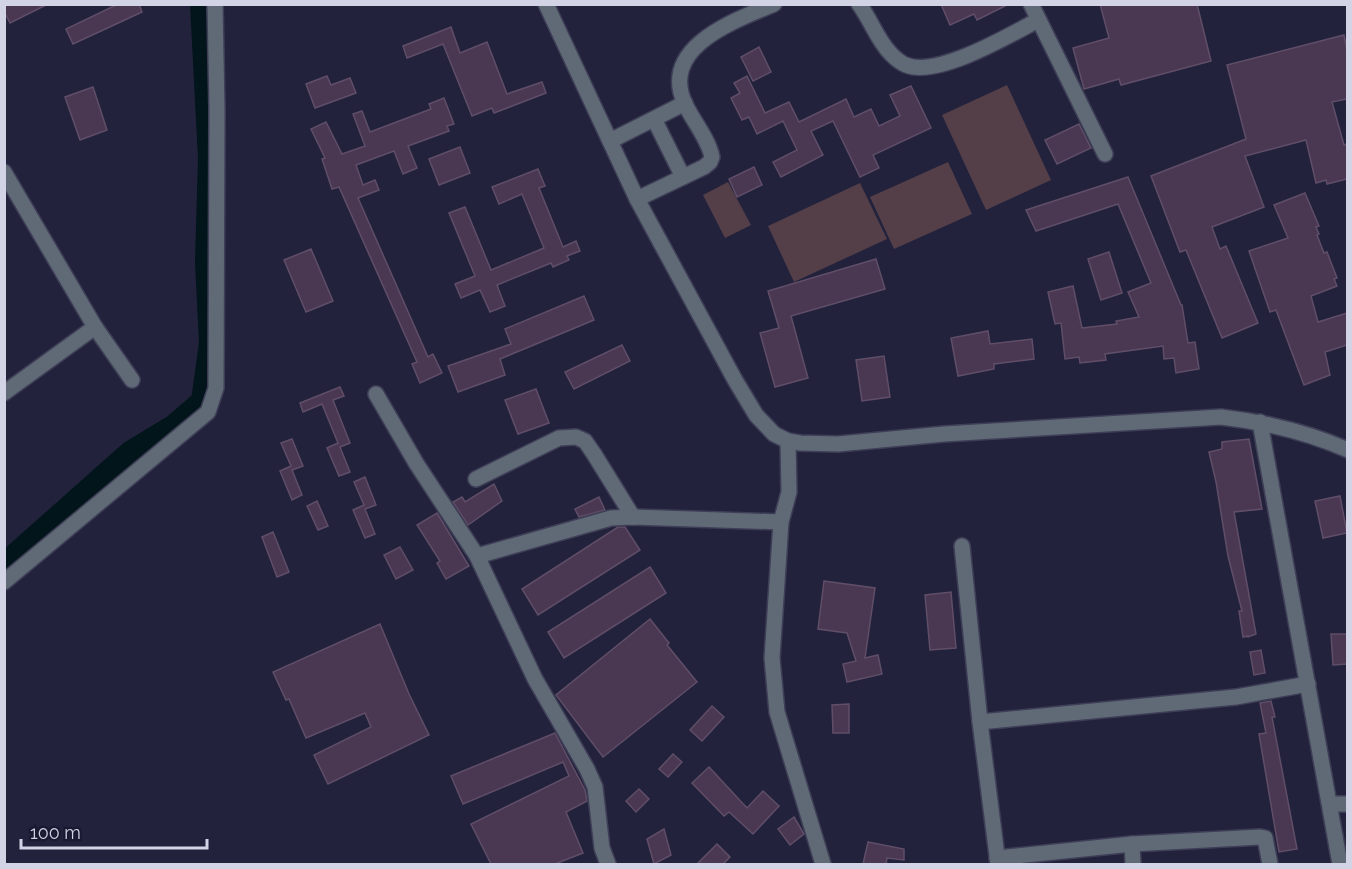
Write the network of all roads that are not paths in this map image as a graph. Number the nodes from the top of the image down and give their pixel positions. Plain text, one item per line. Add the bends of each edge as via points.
1 (215, 4) edge
2 (546, 4) edge
3 (774, 4) edge
4 (859, 4) edge
5 (1031, 4) edge
6 (1038, 20) junction
7 (685, 103) junction
8 (654, 118) junction
9 (610, 141) junction
10 (1105, 154) dead end
11 (683, 177) junction
12 (6, 180) edge
13 (638, 199) junction
14 (95, 327) junction
15 (132, 380) dead end
16 (4, 393) edge
17 (376, 394) dead end
18 (1260, 422) junction
19 (788, 441) junction
20 (1347, 450) edge
21 (476, 479) dead end
22 (633, 517) junction
23 (781, 522) junction
24 (962, 546) dead end
25 (477, 556) junction
26 (4, 582) edge
27 (1308, 684) junction
28 (980, 722) junction
29 (1347, 804) edge
30 (1331, 812) junction
31 (1347, 819) edge
32 (1132, 844) junction
33 (998, 861) edge
34 (608, 864) edge
35 (823, 864) edge
36 (1133, 864) edge
37 (1270, 864) edge
38 (1340, 864) edge

1 - 26 street via 214,396 208,412
2 - 9 street
3 - 7 street via 708,35 696,45 681,72 679,87
4 - 6 street via 893,56 906,65 921,68 964,57
5 - 6 street
6 - 10 street
7 - 8 street
7 - 11 street via 712,157 704,167
8 - 9 street
8 - 11 street
9 - 13 street
11 - 13 street
12 - 14 street
13 - 19 street via 756,415 774,434
14 - 15 street
14 - 16 street
17 - 25 street
18 - 19 street via 1221,417 838,444
18 - 20 street
18 - 27 street
19 - 23 street via 789,492
21 - 22 street via 559,438 576,437 585,441
22 - 23 street
22 - 25 street via 611,518
23 - 35 street via 772,658 777,712
24 - 28 street
25 - 34 street via 535,679 587,769
27 - 28 street via 1236,697
27 - 30 street
28 - 33 street
29 - 30 street
30 - 31 street
30 - 38 street
32 - 33 street
32 - 36 street
32 - 37 street via 1260,837 1266,838

